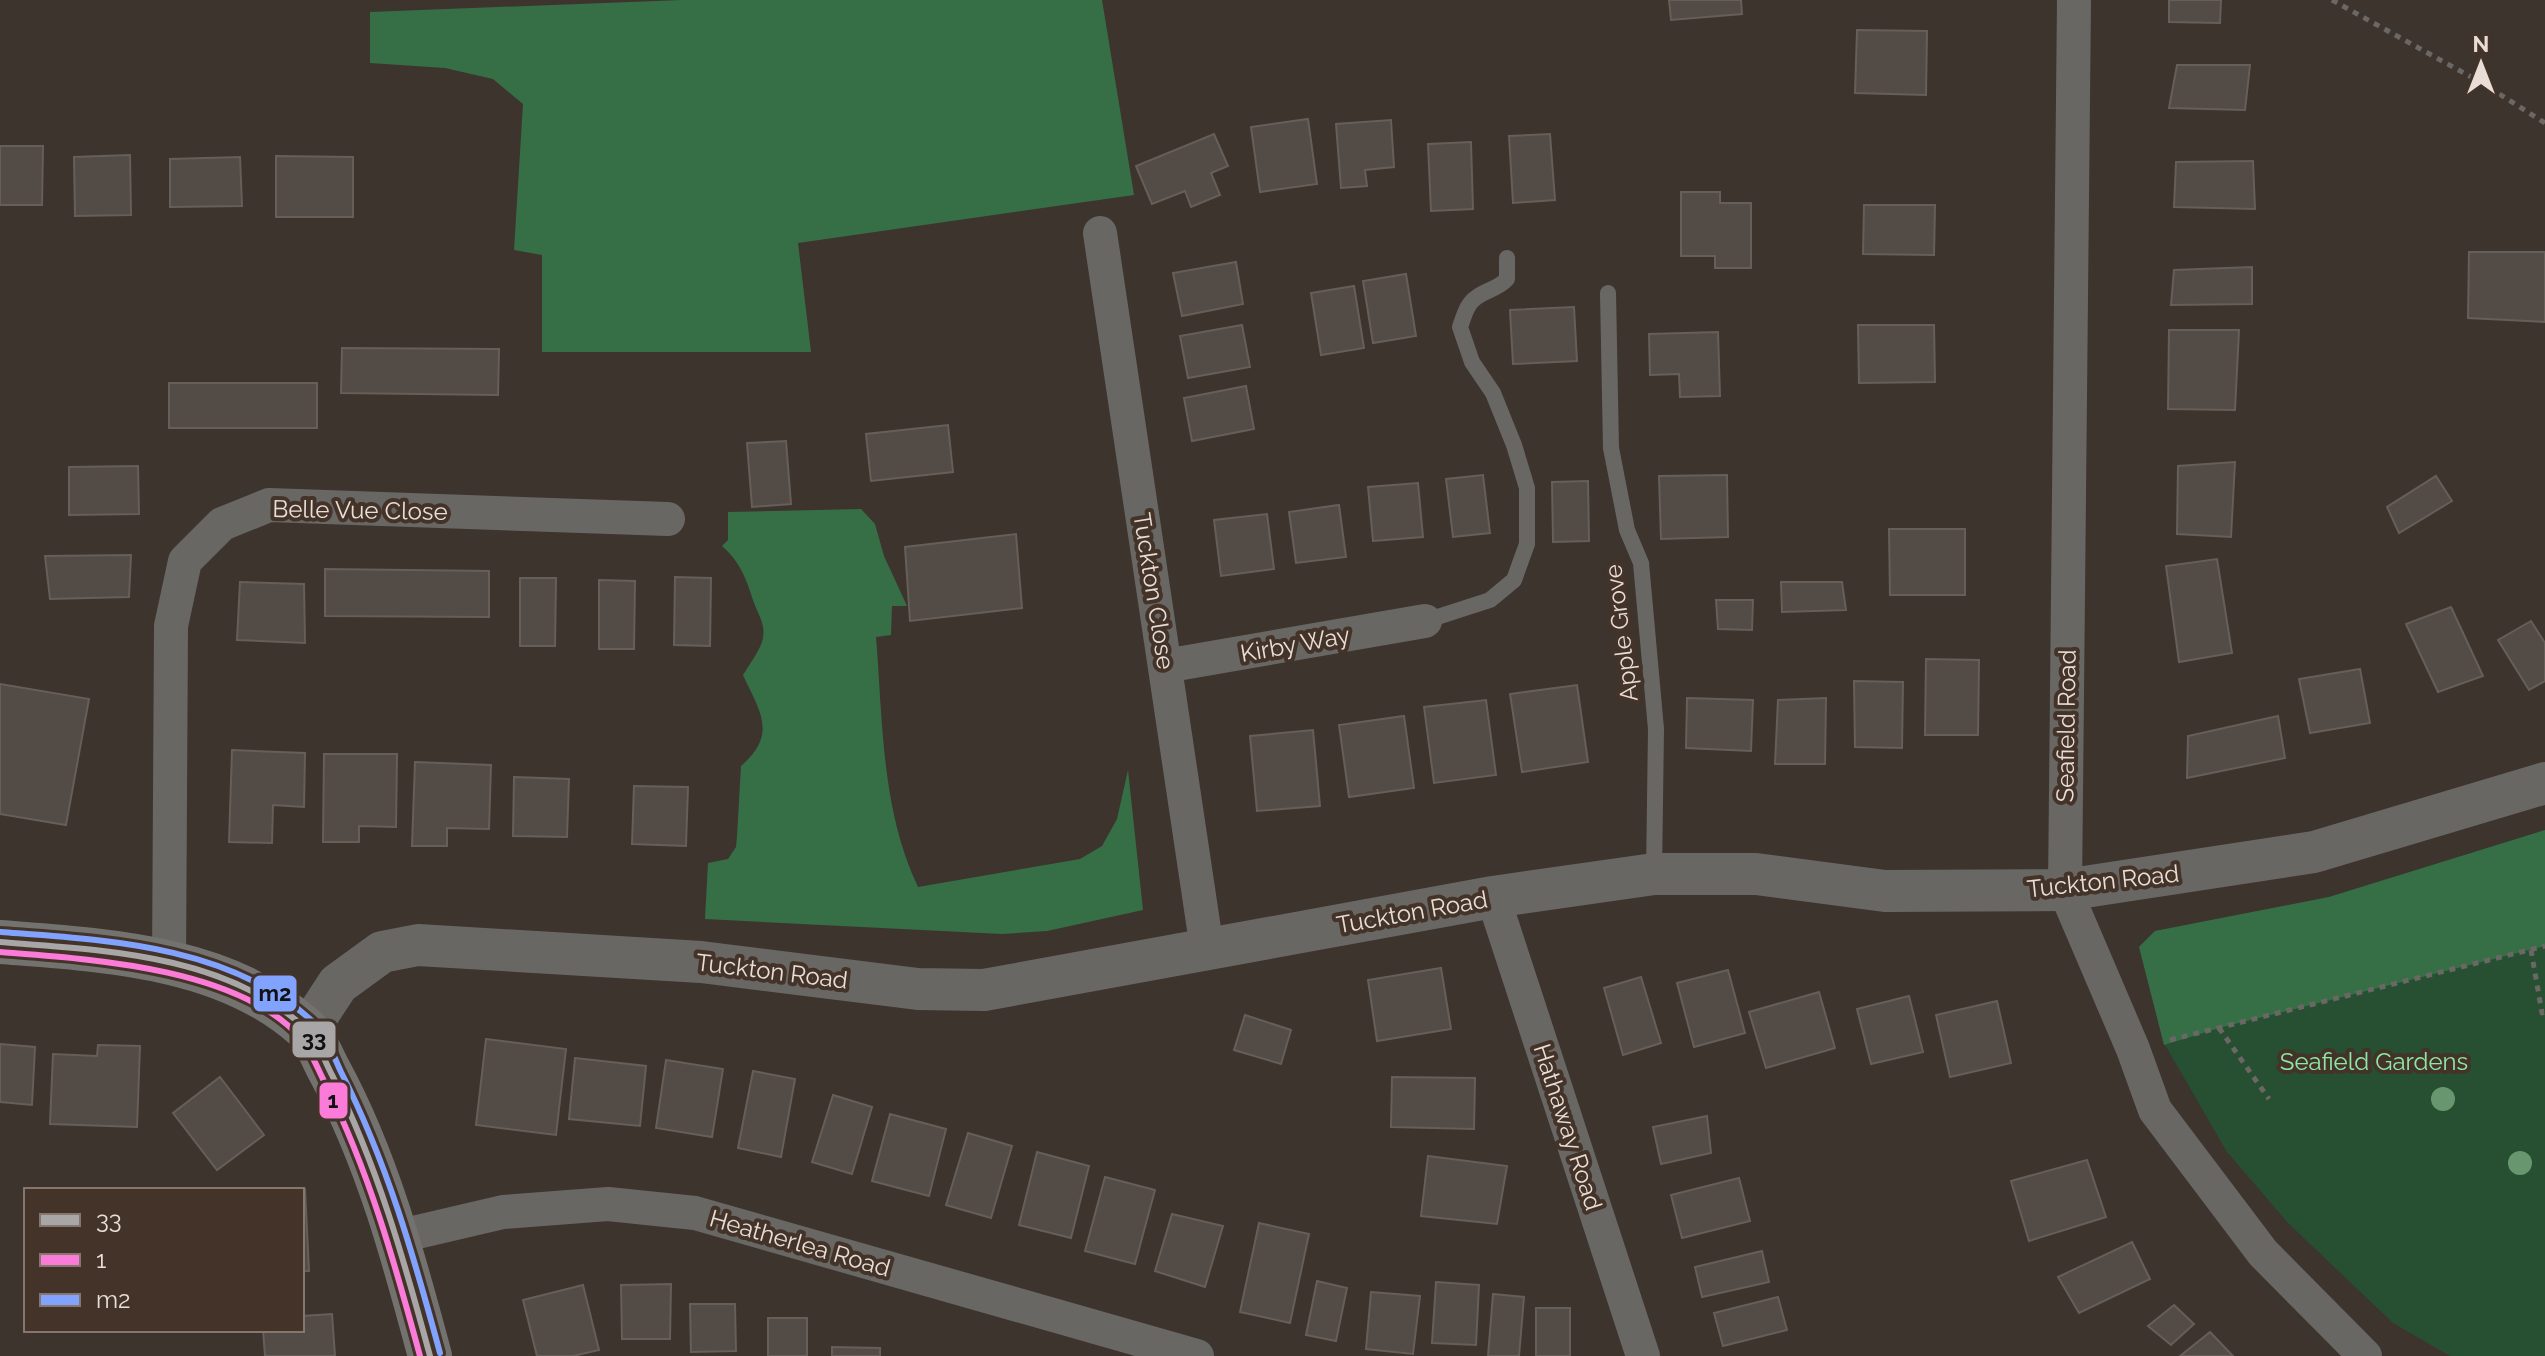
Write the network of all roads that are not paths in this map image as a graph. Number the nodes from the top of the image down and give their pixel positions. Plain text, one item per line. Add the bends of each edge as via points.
1 (2074, 0) edge
2 (1100, 233) dead end
3 (1507, 258) dead end
4 (1608, 293) dead end
5 (668, 519) dead end
6 (1425, 621) joint
7 (1165, 666) junction
8 (2545, 783) edge
9 (1654, 874) junction
10 (2065, 890) junction
11 (1493, 897) junction
12 (0, 942) edge
13 (1207, 949) junction
14 (169, 964) junction
15 (308, 1030) junction
16 (396, 1237) junction
17 (430, 1356) edge
18 (1197, 1356) edge
19 (1643, 1356) edge
20 (2365, 1356) edge

1 - 10 street, Seafield Road
2 - 7 street, Tuckton Close
3 - 6 lane via 1507,279 1477,297 1460,327 1514,445 1527,488 1527,544 1514,580 1490,600
4 - 9 lane, Apple Grove via 1611,448 1627,530 1641,563 1656,729
5 - 14 street, Belle Vue Close via 269,505 222,524 185,561 171,626
6 - 7 street, Kirby Way
7 - 13 street, Tuckton Close
8 - 10 street, Tuckton Road via 2314,852
9 - 10 street, Tuckton Road via 1756,874 1885,891
9 - 11 street, Tuckton Road
10 - 20 street, Seafield Road via 2155,1110 2263,1253
11 - 13 street, Tuckton Road
11 - 19 street, Hathaway Road
12 - 14 main road via 96,950
13 - 15 street, Tuckton Road via 984,990 918,989 701,962 418,945 382,952 338,984
14 - 15 main road via 228,981
15 - 16 main road via 351,1111
16 - 17 main road
16 - 18 street, Heatherlea Road via 503,1212 548,1208 608,1204 695,1213

